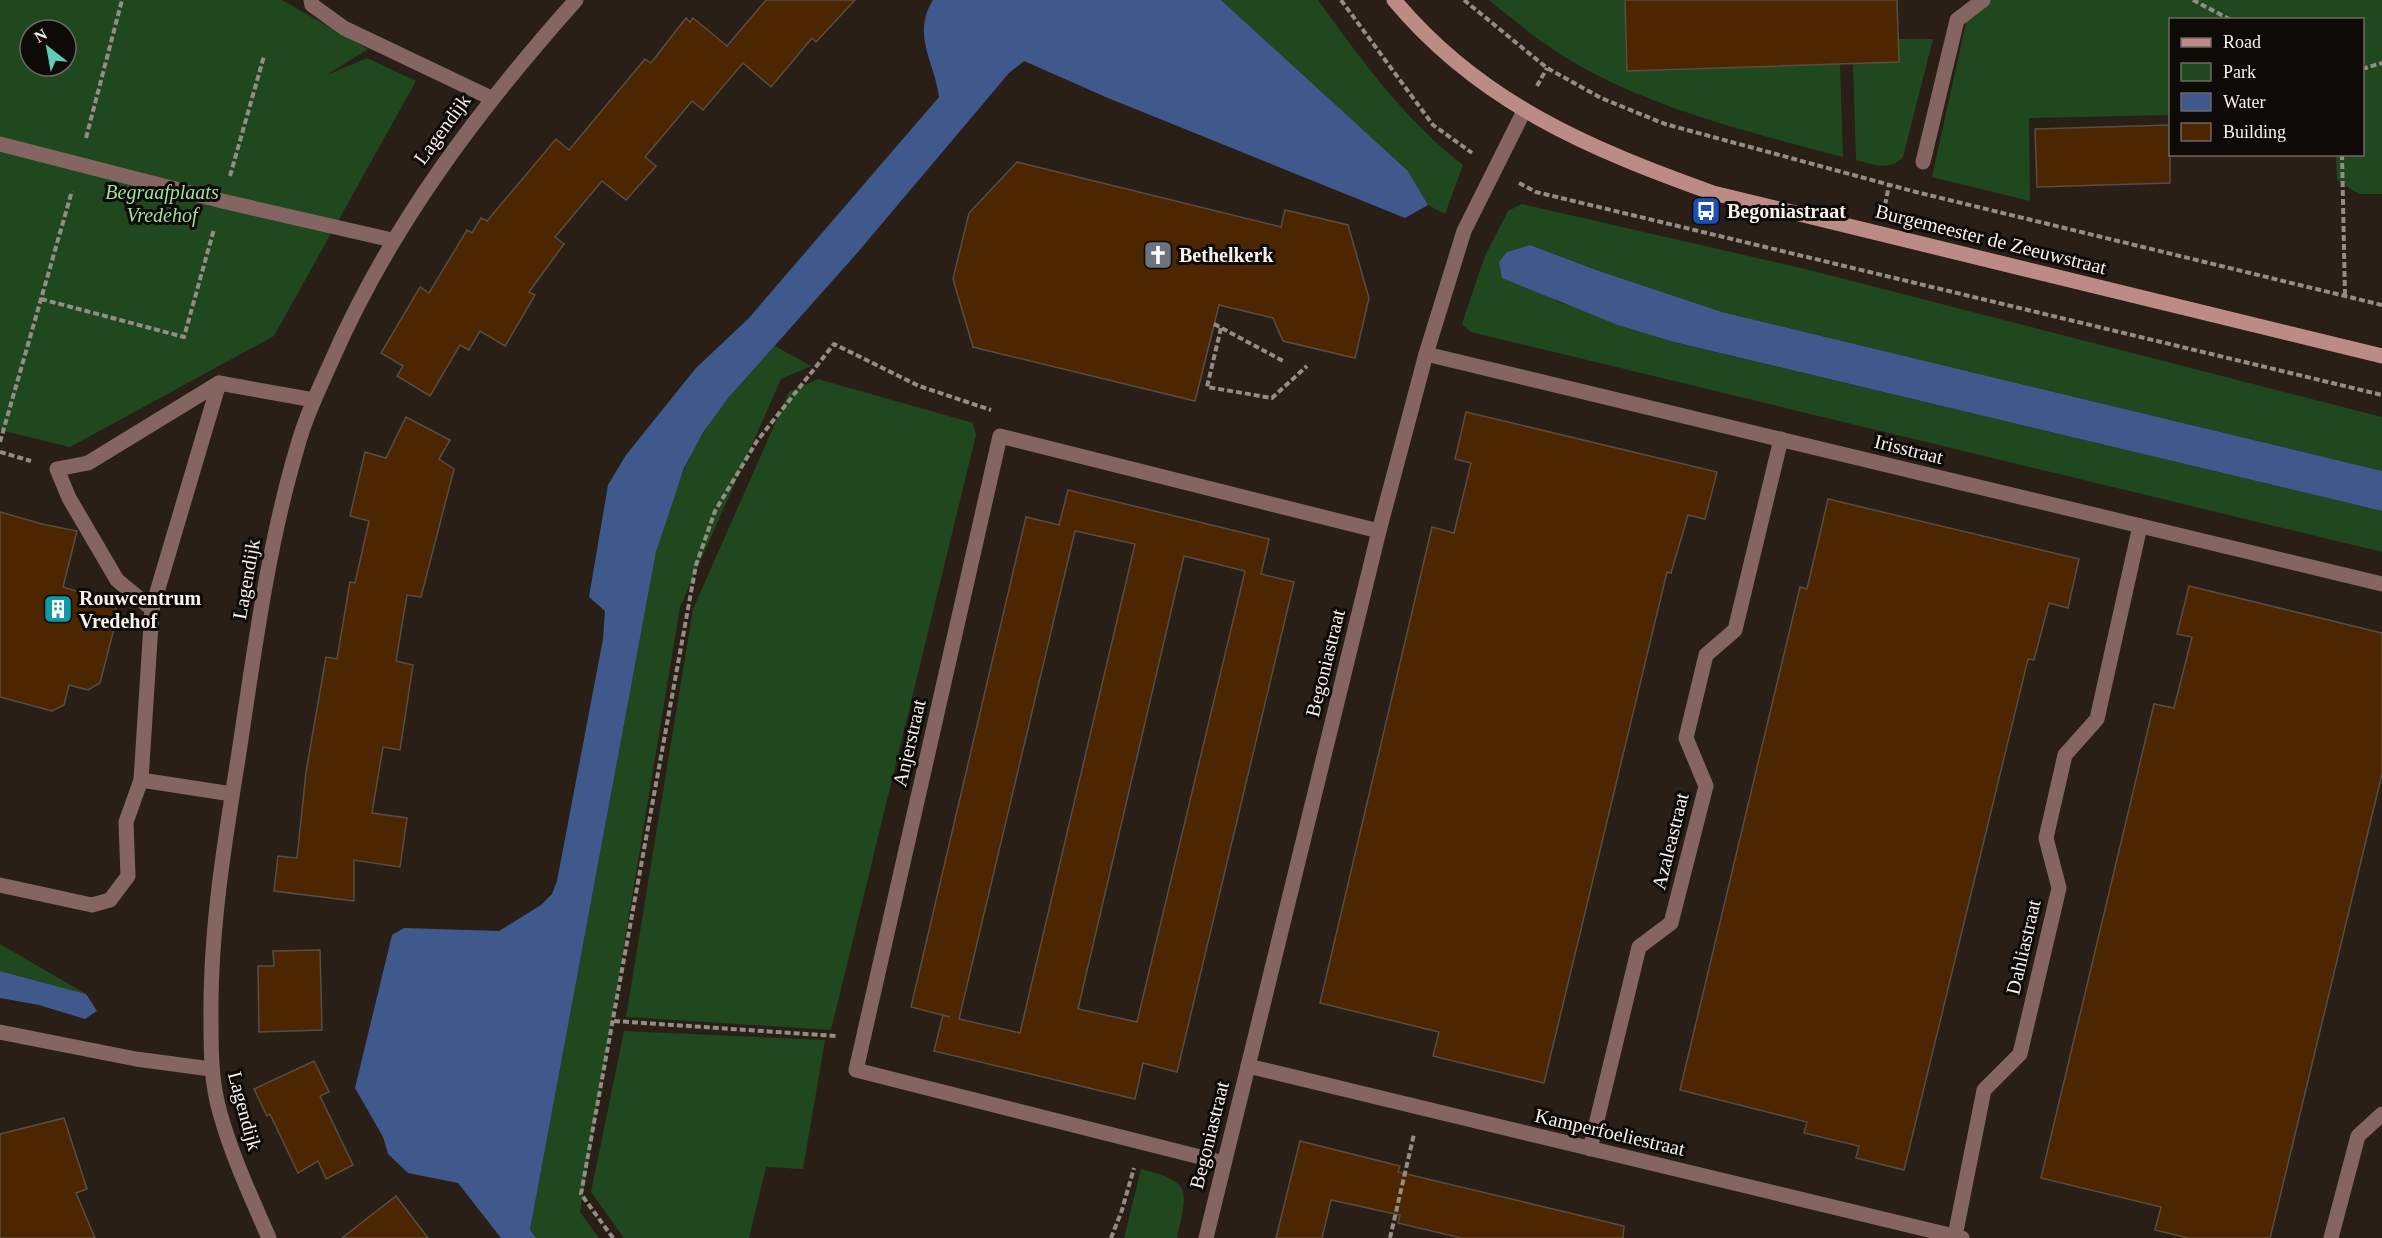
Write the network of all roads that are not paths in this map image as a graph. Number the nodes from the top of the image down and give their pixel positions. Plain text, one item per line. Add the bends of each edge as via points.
1 (311, 0) edge
2 (576, 0) edge
3 (1394, 0) edge
4 (1983, 0) edge
5 (491, 98) junction
6 (1524, 111) junction
7 (0, 144) edge
8 (1923, 162) dead end
9 (393, 240) junction
10 (1426, 354) junction
11 (2382, 356) edge
12 (219, 383) junction
13 (314, 400) junction
14 (1780, 439) junction
15 (2140, 526) junction
16 (1379, 531) junction
17 (2382, 584) edge
18 (152, 609) junction
19 (141, 780) junction
20 (232, 794) junction
21 (0, 885) edge
22 (0, 1032) edge
23 (1248, 1066) junction
24 (211, 1069) junction
25 (2382, 1114) edge
26 (1590, 1149) junction
27 (1224, 1163) junction
28 (1958, 1237) edge
29 (269, 1238) edge
30 (1206, 1238) edge
31 (2331, 1238) edge

1 - 5 street via 344,28
2 - 5 street, Lagendijk
3 - 6 street, Burgemeester de Zeeuwstraat via 1477,80
4 - 8 street via 1957,20
5 - 9 street, Lagendijk via 432,178
6 - 10 street, Begoniastraat via 1464,231
6 - 11 street, Burgemeester de Zeeuwstraat via 1621,160 1713,193
7 - 9 street
9 - 13 street, Lagendijk via 347,325
10 - 14 street, Irisstraat
10 - 16 street, Begoniastraat
12 - 13 street
12 - 18 street
12 - 18 street via 88,463 57,469 69,498 117,580
13 - 20 street, Lagendijk via 297,446 268,566
14 - 15 street, Irisstraat
14 - 26 street, Azaleastraat via 1736,630 1706,655 1686,738 1706,786 1671,923 1639,947
15 - 17 street, Irisstraat
15 - 28 street, Dahliastraat via 2097,719 2065,755 2046,838 2059,888 2020,1054 1984,1090
16 - 23 street, Begoniastraat
16 - 27 street, Anjerstraat via 1000,436 856,1070
18 - 19 street
19 - 20 street
19 - 21 street via 126,822 129,876 110,900 92,905
20 - 24 street, Lagendijk via 211,986
22 - 24 street via 136,1059
23 - 26 street, Kamperfoeliestraat
23 - 27 street, Begoniastraat
24 - 29 street, Lagendijk via 234,1158
25 - 31 street via 2358,1136
26 - 28 street, Kamperfoeliestraat
27 - 30 street, Begoniastraat

